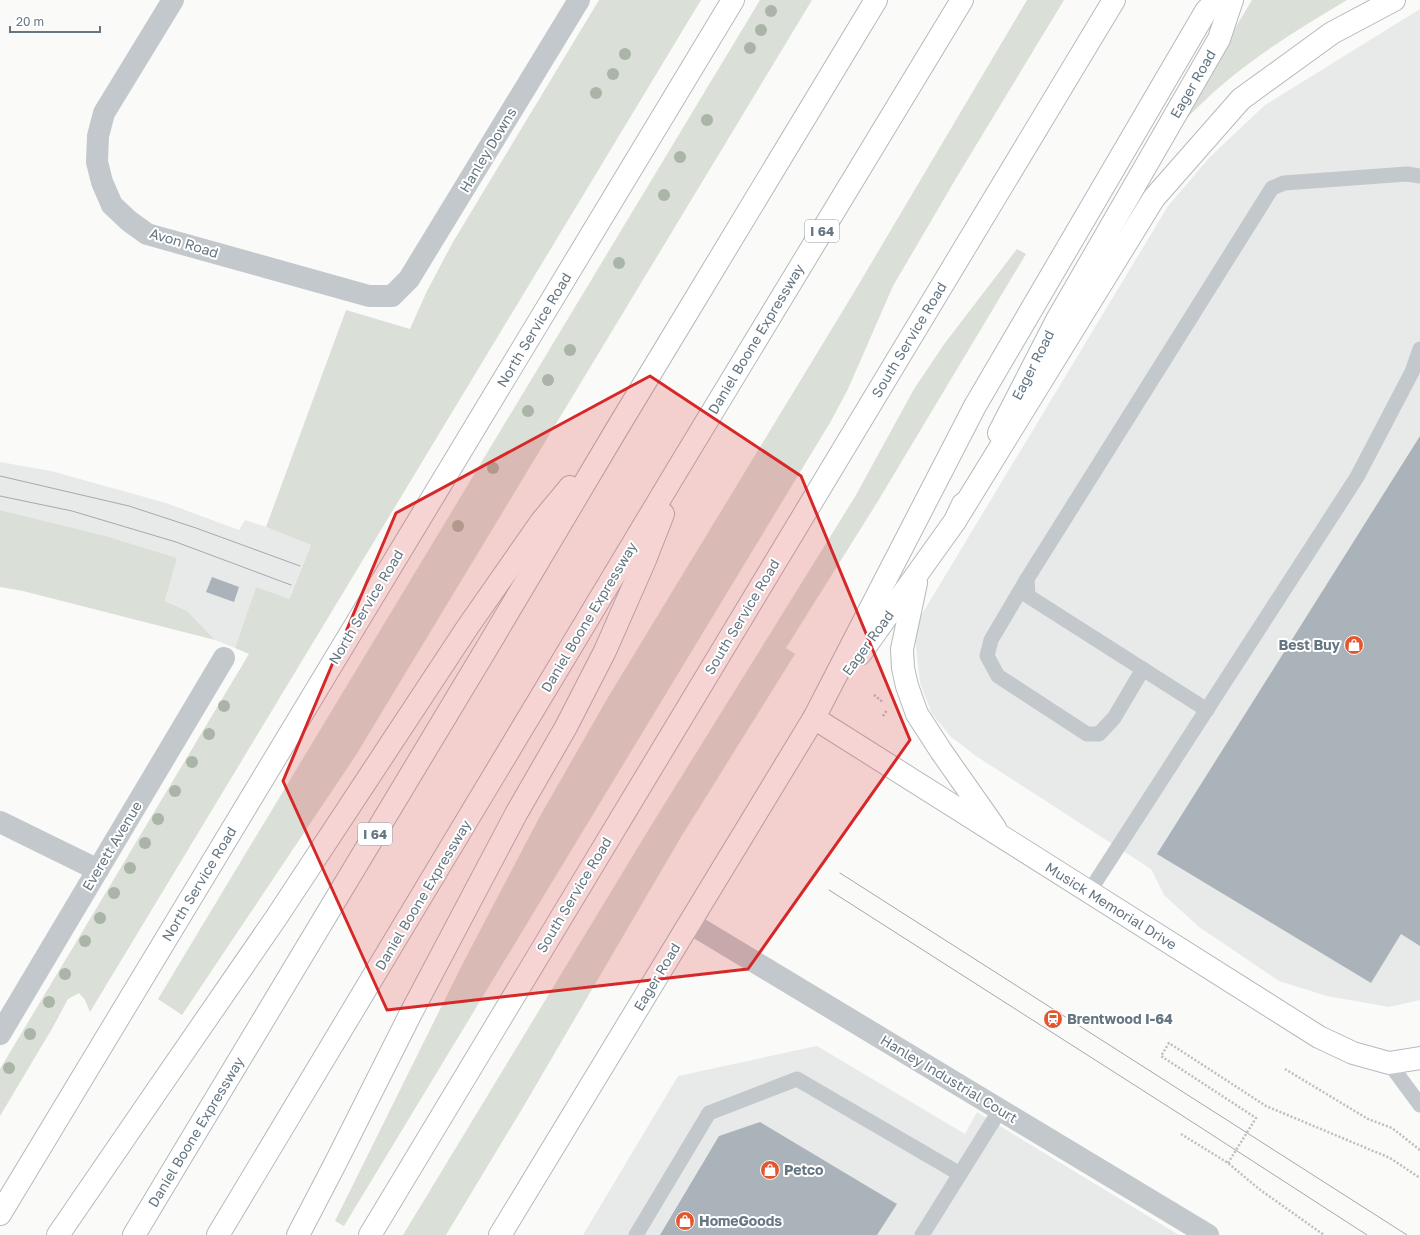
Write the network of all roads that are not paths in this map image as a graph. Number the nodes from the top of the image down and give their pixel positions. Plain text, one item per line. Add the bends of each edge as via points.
1 (173, 0) edge
2 (579, 0) edge
3 (733, 0) edge
4 (876, 0) edge
5 (962, 0) edge
6 (1114, 0) edge
7 (1217, 0) edge
8 (1232, 0) edge
9 (1394, 0) edge
10 (1420, 176) edge
11 (392, 296) joint
12 (1420, 349) edge
13 (615, 432) junction
14 (682, 462) junction
15 (955, 522) junction
16 (918, 574) junction
17 (1027, 578) junction
18 (224, 658) dead end
19 (1144, 669) junction
20 (1207, 710) junction
21 (814, 718) junction
22 (0, 822) edge
23 (1001, 837) junction
24 (98, 870) junction
25 (1089, 892) junction
26 (690, 923) junction
27 (0, 1034) edge
28 (1420, 1058) edge
29 (1389, 1063) junction
30 (1420, 1106) edge
31 (1000, 1110) junction
32 (960, 1174) junction
33 (0, 1214) edge
34 (58, 1235) edge
35 (134, 1235) edge
36 (218, 1235) edge
37 (298, 1235) edge
38 (370, 1235) edge
39 (500, 1235) edge
40 (636, 1235) edge
41 (922, 1235) edge
42 (1208, 1235) edge

1 - 11 street, Avon Road via 104,113 98,136 97,162 112,205 148,234 369,296
2 - 11 street, Hanley Downs via 409,279
3 - 33 main road, North Service Road
4 - 13 main road, Daniel Boone Expressway / I 64
5 - 14 main road, Daniel Boone Expressway / I 64
6 - 38 main road, South Service Road
7 - 21 main road, Eager Road via 1206,11 975,406
8 - 15 main road, Eager Road via 1219,39 1057,320
9 - 15 main road via 1332,33 1242,98 1154,198
10 - 17 lane via 1407,174 1284,183 1272,188
12 - 20 lane via 1412,372 1357,477
13 - 34 main road via 541,522 466,628 281,911
13 - 35 main road, Daniel Boone Expressway / I 64
14 - 36 main road, Daniel Boone Expressway / I 64
14 - 37 main road via 645,560 605,651 411,1013
15 - 16 main road, Eager Road
16 - 21 main road, Eager Road
16 - 23 main road via 902,649 907,686 917,714
17 - 19 lane via 1028,596
17 - 19 lane via 991,640 987,656 998,676 1087,734 1099,734 1114,718
18 - 24 street, Everett Avenue
19 - 20 lane
20 - 25 lane
21 - 23 main road, Musick Memorial Drive
21 - 26 main road, Eager Road
22 - 24 street
23 - 25 main road, Musick Memorial Drive
24 - 27 street, Everett Avenue
25 - 29 main road, Musick Memorial Drive via 1319,1037 1353,1053
26 - 31 street, Hanley Industrial Court
26 - 39 main road, Eager Road
28 - 29 main road, Musick Memorial Drive
29 - 30 lane
31 - 32 lane
31 - 42 street, Hanley Industrial Court
32 - 40 lane via 797,1079 709,1113
32 - 41 lane

